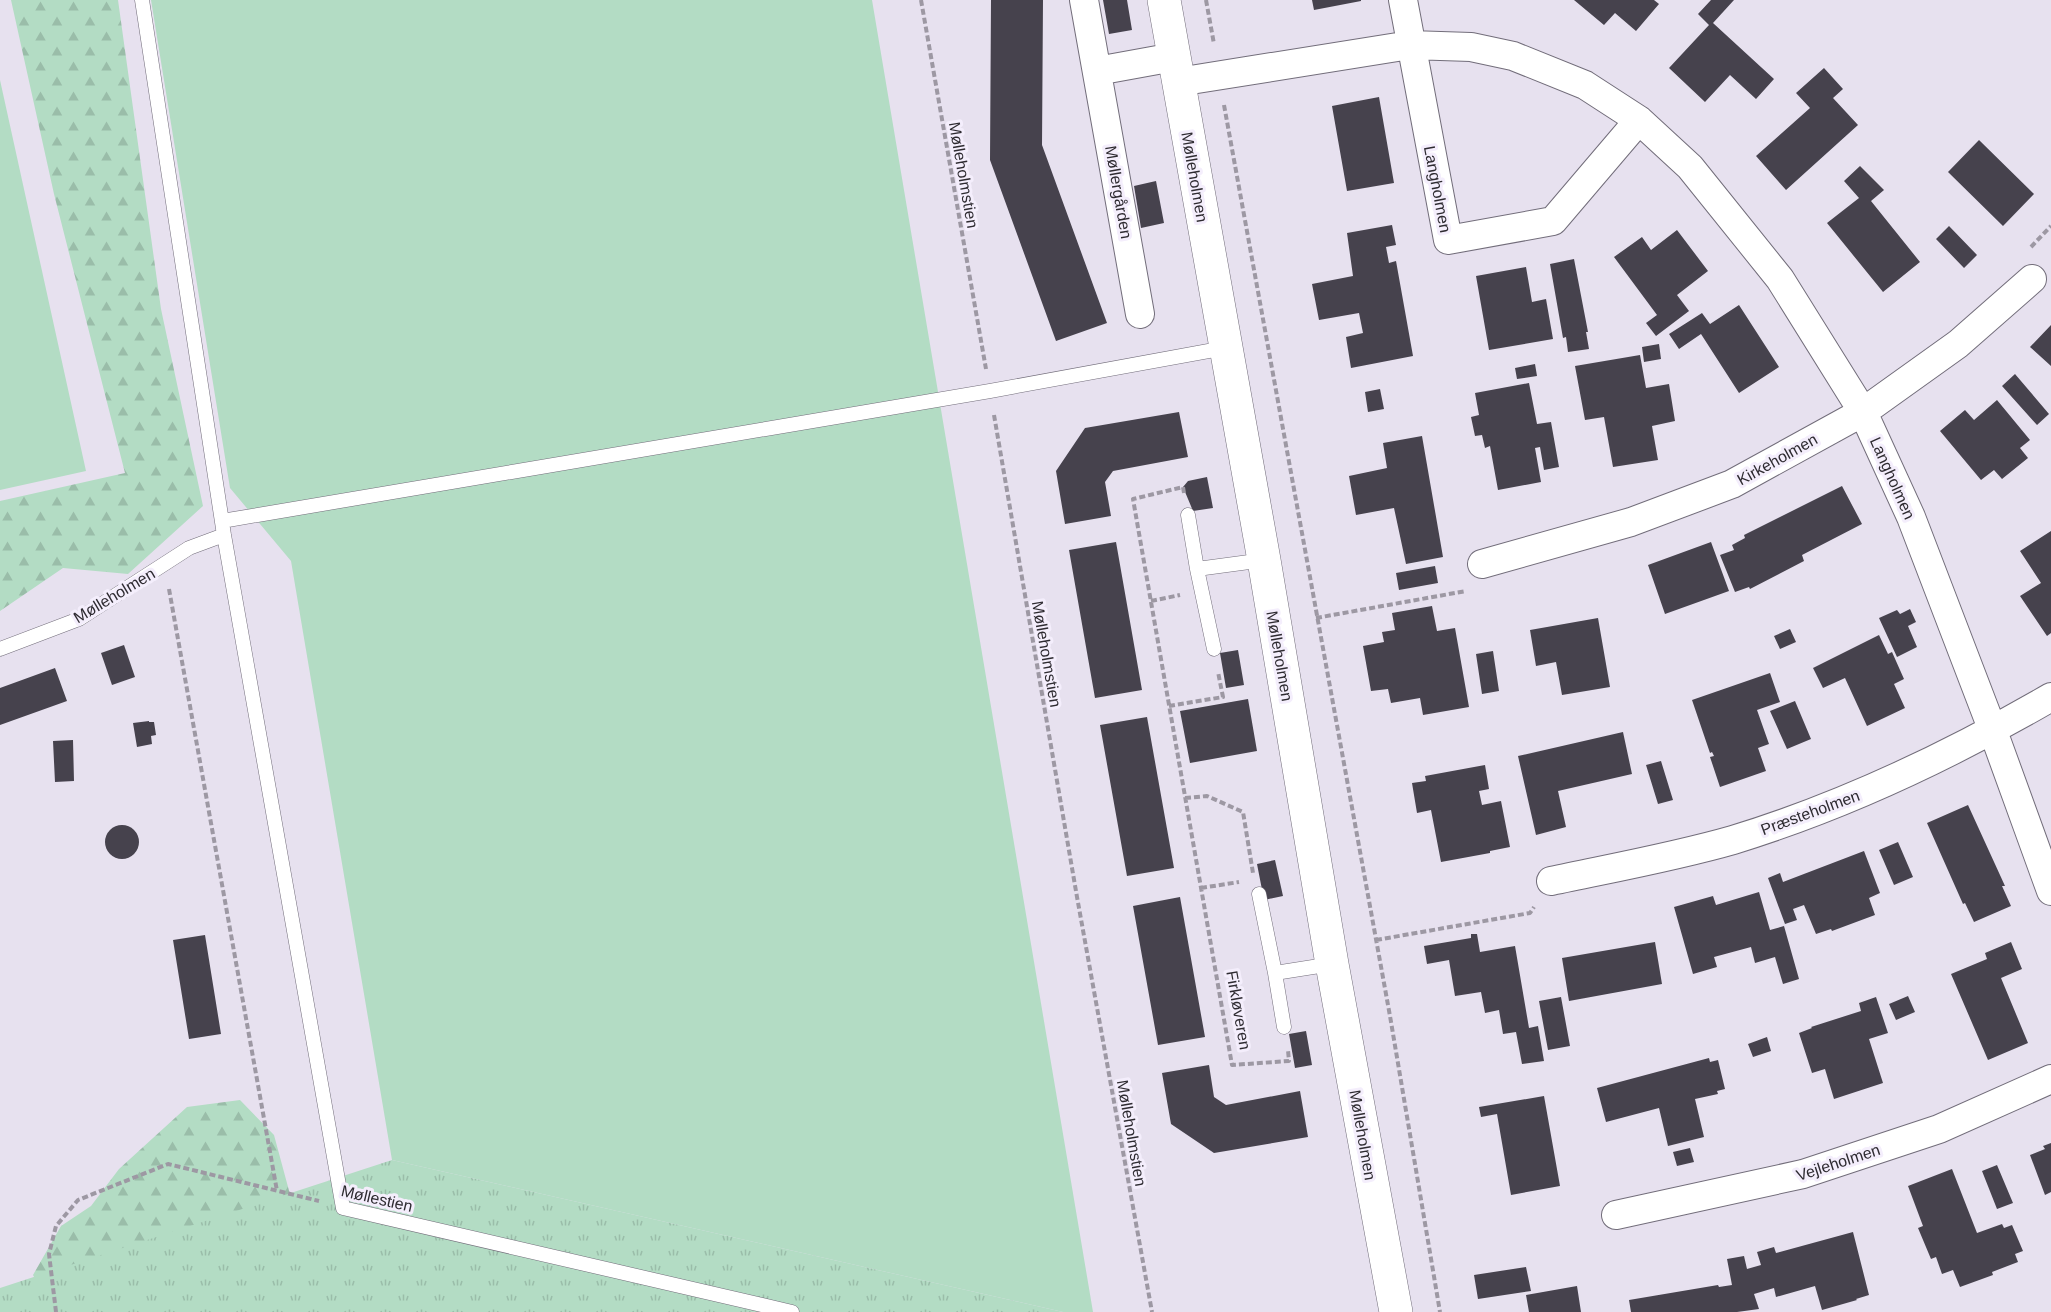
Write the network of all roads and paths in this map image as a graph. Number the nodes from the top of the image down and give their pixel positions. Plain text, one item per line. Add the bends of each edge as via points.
1 (142, 0) edge
2 (921, 0) edge
3 (1084, 0) edge
4 (1164, 0) edge
5 (1206, 0) edge
6 (1403, 0) edge
7 (1410, 45) junction
8 (1176, 70) junction
9 (1097, 71) junction
10 (1219, 74) junction
11 (1639, 120) junction
12 (2032, 279) dead end
13 (1140, 314) dead end
14 (1225, 348) junction
15 (990, 391) junction
16 (1863, 412) junction
17 (1188, 515) joint
18 (223, 528) junction
19 (1264, 560) junction
20 (165, 564) junction
21 (1482, 564) joint
22 (1197, 569) junction
23 (1316, 618) junction
24 (0, 649) edge
25 (1214, 649) joint
26 (2051, 697) edge
27 (1169, 706) junction
28 (1993, 731) junction
29 (1185, 798) junction
30 (1255, 880) junction
31 (1551, 881) joint
32 (1201, 888) junction
33 (2051, 891) edge
34 (1259, 894) joint
35 (1376, 940) junction
36 (1332, 964) junction
37 (1275, 973) junction
38 (1284, 1027) joint
39 (2051, 1079) edge
40 (277, 1191) junction
41 (343, 1208) junction
42 (1616, 1215) dead end
43 (56, 1312) edge
44 (792, 1312) edge
45 (1152, 1312) edge
46 (1396, 1312) edge
47 (1440, 1312) edge

1 - 18 lane
2 - 15 path, Mølleholmstien
3 - 9 street, Møllergården
4 - 8 street, Mølleholmen
5 - 10 path
6 - 7 street
7 - 10 street, Langholmen
7 - 11 street, Langholmen via 1471,47 1513,56 1585,85
7 - 11 street, Langholmen via 1448,240 1553,220
8 - 9 street
8 - 10 street, Langholmen
8 - 14 street, Mølleholmen
9 - 13 street, Møllergården
10 - 23 path
11 - 16 street, Langholmen via 1690,167 1780,279
12 - 16 street, Kirkeholmen via 1958,345
14 - 15 lane, Mølleholmen
14 - 19 street, Mølleholmen
15 - 18 lane, Mølleholmen
15 - 45 path, Mølleholmstien
16 - 21 street, Kirkeholmen via 1732,484 1631,522
16 - 28 street, Langholmen via 1911,517
17 - 22 lane
17 - 27 path, Firkløveren via 1183,487 1133,499
18 - 20 lane, Mølleholmen
18 - 41 lane
19 - 22 lane
19 - 36 street, Mølleholmen
20 - 24 lane, Mølleholmen via 79,619
20 - 40 path
21 - 23 path via 1467,591
22 - 25 lane
23 - 35 path
25 - 27 path via 1223,697
26 - 28 street, Præsteholmen
27 - 29 path, Firkløveren
28 - 31 street, Præsteholmen via 1844,801 1732,840
28 - 33 street, Langholmen
29 - 30 path via 1207,796 1242,812
29 - 32 path, Firkløveren
30 - 32 path
30 - 34 path
31 - 35 path via 1530,913
32 - 38 path, Firkløveren via 1232,1065 1289,1061
34 - 37 lane
35 - 47 path
36 - 37 lane
36 - 46 street, Mølleholmen
37 - 38 lane
39 - 42 street, Vejleholmen via 1939,1129 1803,1174
40 - 41 path, Møllestien
40 - 43 path, Møllestien via 168,1164 78,1200 56,1226 49,1254
41 - 44 lane, Møllestien

